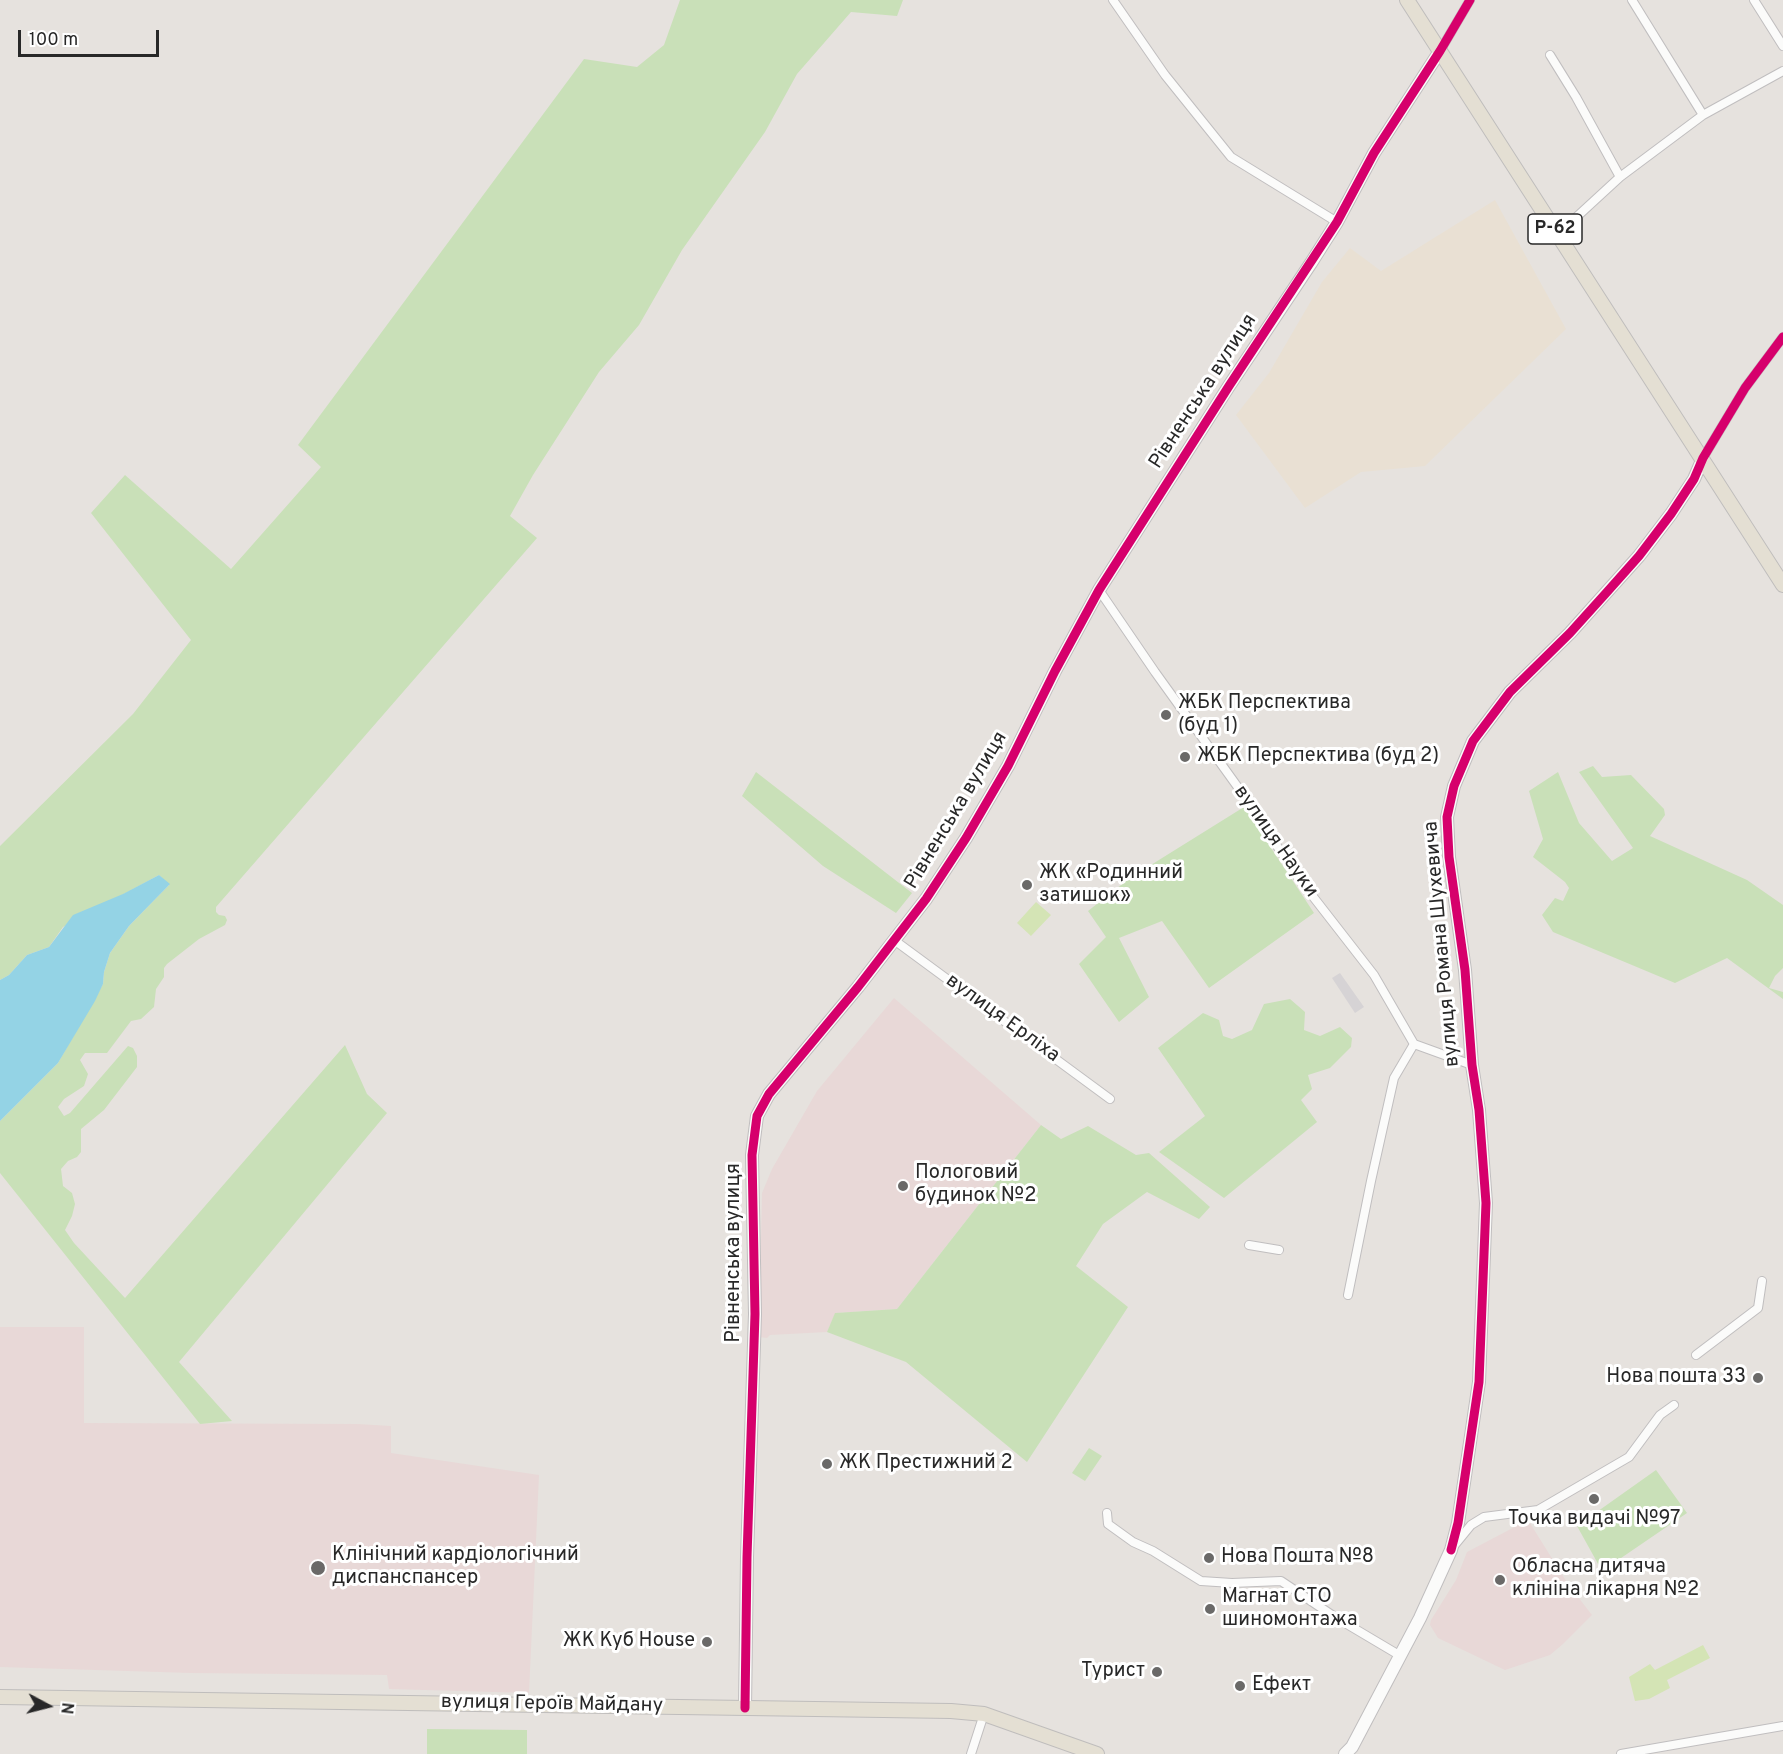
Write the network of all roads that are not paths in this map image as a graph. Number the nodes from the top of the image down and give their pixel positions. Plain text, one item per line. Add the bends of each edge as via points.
1 (1113, 0) edge
2 (1407, 0) edge
3 (1470, 0) edge
4 (1632, 0) edge
5 (1754, 0) edge
6 (1783, 46) edge
7 (1440, 51) junction
8 (1550, 55) dead end
9 (1783, 71) edge
10 (1703, 115) junction
11 (1620, 177) junction
12 (1337, 222) junction
13 (1558, 234) junction
14 (1783, 337) edge
15 (1703, 458) junction
16 (1783, 585) edge
17 (1099, 590) junction
18 (894, 940) junction
19 (1414, 1044) junction
20 (1472, 1065) junction
21 (1110, 1099) dead end
22 (1249, 1245) dead end
23 (1279, 1250) dead end
24 (1762, 1281) dead end
25 (1348, 1295) dead end
26 (1696, 1355) dead end
27 (1674, 1405) dead end
28 (1107, 1513) dead end
29 (1451, 1550) junction
30 (1399, 1655) junction
31 (0, 1696) edge
32 (745, 1708) junction
33 (984, 1714) junction
34 (1783, 1726) edge
35 (1349, 1752) edge
36 (971, 1754) edge
37 (1097, 1754) edge
38 (1621, 1754) edge

1 - 12 street via 1165,75 1231,157
2 - 7 main road, Р-62
3 - 7 street, Рівненська вулиця
4 - 10 street
5 - 6 street
7 - 12 street, Рівненська вулиця via 1374,153
7 - 13 main road, Р-62
8 - 11 street
9 - 10 street
10 - 11 street
11 - 13 street
12 - 17 street, Рівненська вулиця
13 - 15 main road, Р-62
14 - 15 street, вулиця Романа Шухевича via 1745,388
15 - 16 main road, Р-62
15 - 20 street, вулиця Романа Шухевича via 1694,479 1639,556 1510,692 1473,741 1454,786 1447,817 1449,857 1465,970
17 - 18 street, Рівненська вулиця via 984,807 926,899
17 - 19 street, вулиця Науки via 1296,876 1374,975
18 - 21 street, вулиця Ерліха
18 - 32 street, Рівненська вулиця via 769,1094 757,1116 752,1155 755,1314
19 - 20 street
19 - 25 street via 1394,1078
20 - 29 street, вулиця Романа Шухевича via 1486,1203 1479,1382
22 - 23 street
24 - 26 street via 1758,1308
27 - 29 street via 1660,1415 1629,1457 1539,1510 1484,1517 1471,1525
28 - 30 street via 1108,1524 1201,1581 1281,1581
29 - 30 street, вулиця Романа Шухевича
30 - 35 street, вулиця Романа Шухевича
31 - 32 main road, вулиця Героїв Майдану
32 - 33 main road, вулиця Героїв Майдану
33 - 36 street
33 - 37 main road, вулиця Героїв Майдану
34 - 38 street

